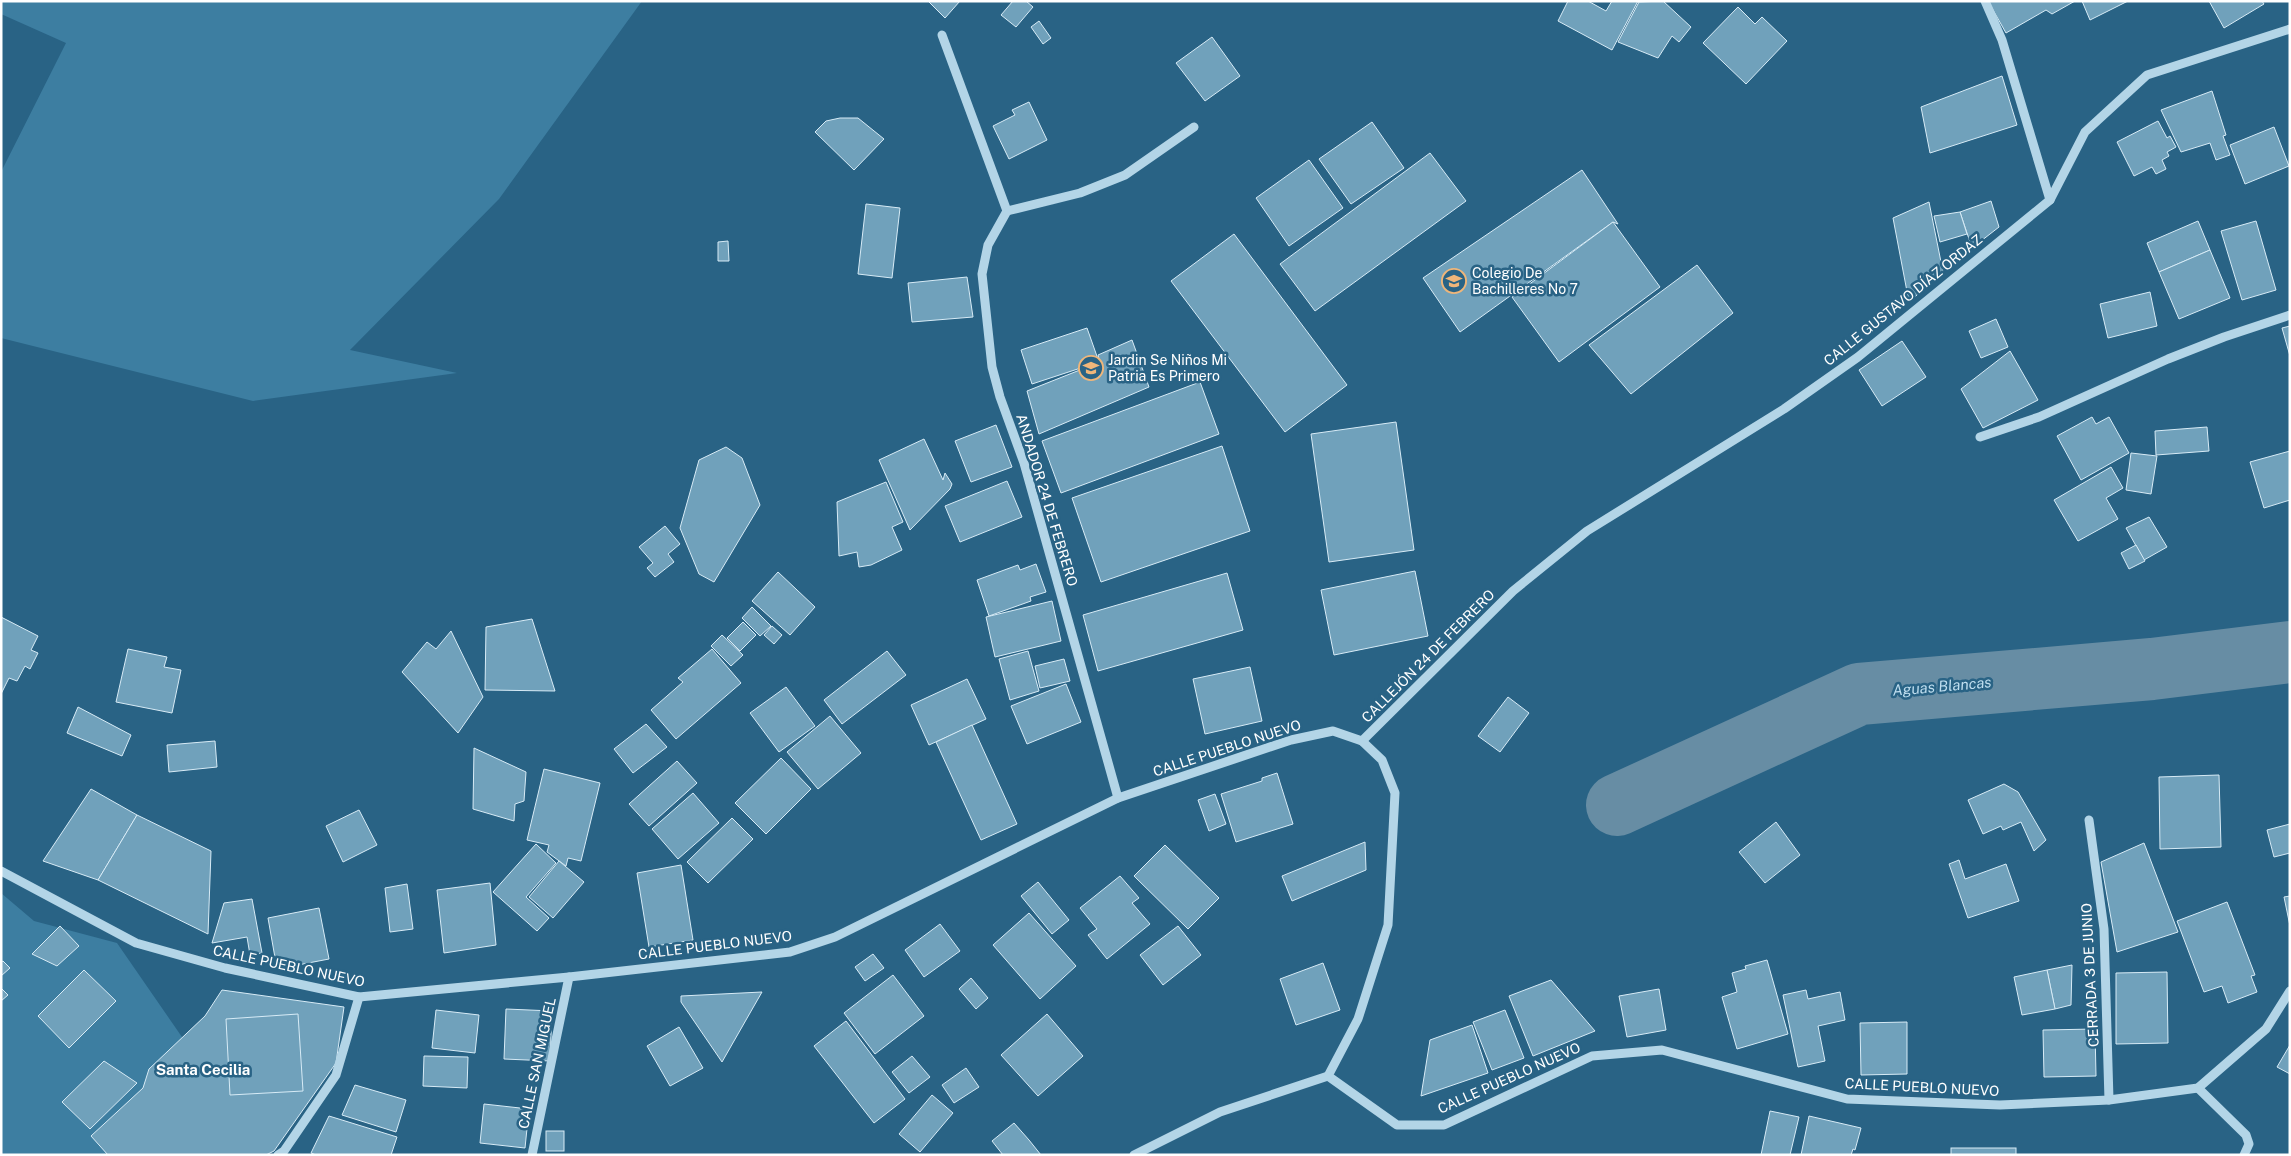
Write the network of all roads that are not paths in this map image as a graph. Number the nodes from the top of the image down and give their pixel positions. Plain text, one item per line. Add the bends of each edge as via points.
1 (1985, 1) edge
2 (2290, 29) edge
3 (942, 35) dead end
4 (1194, 127) dead end
5 (2050, 200) junction
6 (1007, 211) junction
7 (2290, 315) edge
8 (1980, 437) dead end
9 (1513, 591) joint
10 (1362, 741) junction
11 (1118, 798) junction
12 (2089, 820) dead end
13 (1, 871) edge
14 (569, 977) junction
15 (2290, 992) edge
16 (359, 997) junction
17 (1328, 1076) junction
18 (2198, 1088) junction
19 (2109, 1100) junction
20 (278, 1155) edge
21 (532, 1155) edge
22 (1134, 1155) edge
23 (2244, 1155) edge

1 - 5 street via 2002,40
2 - 5 street, CALLE GUSTAVO DÍAZ ORDAZ via 2147,75 2085,132
3 - 6 street
4 - 6 street via 1125,175 1080,193
5 - 9 street, CALLE GUSTAVO DÍAZ ORDAZ via 1858,357 1784,409 1587,532
6 - 11 street, ANDADOR 24 DE FEBRERO via 988,245 982,274 992,367 1024,462
7 - 8 street via 2168,359 2039,417
9 - 10 street, CALLEJÓN 24 DE FEBRERO
10 - 11 street, CALLE PUEBLO NUEVO via 1333,731 1291,740
10 - 17 street, CALLE PUEBLO NUEVO via 1382,760 1396,793 1388,925 1358,1019
11 - 14 street, CALLE PUEBLO NUEVO via 835,937 790,952
12 - 19 street, CERRADA 3 DE JUNIO via 2104,928
13 - 16 street, CALLE PUEBLO NUEVO via 136,943 225,968
14 - 16 street, CALLE PUEBLO NUEVO
14 - 21 street, CALLE SAN MIGUEL
15 - 18 street via 2266,1029
16 - 20 street via 336,1075
17 - 19 street, CALLE PUEBLO NUEVO via 1397,1125 1444,1125 1592,1056 1662,1050 1847,1099 2000,1105
17 - 22 street via 1220,1112
18 - 19 street, CALLE PUEBLO NUEVO
18 - 23 street via 2246,1135 2249,1144

